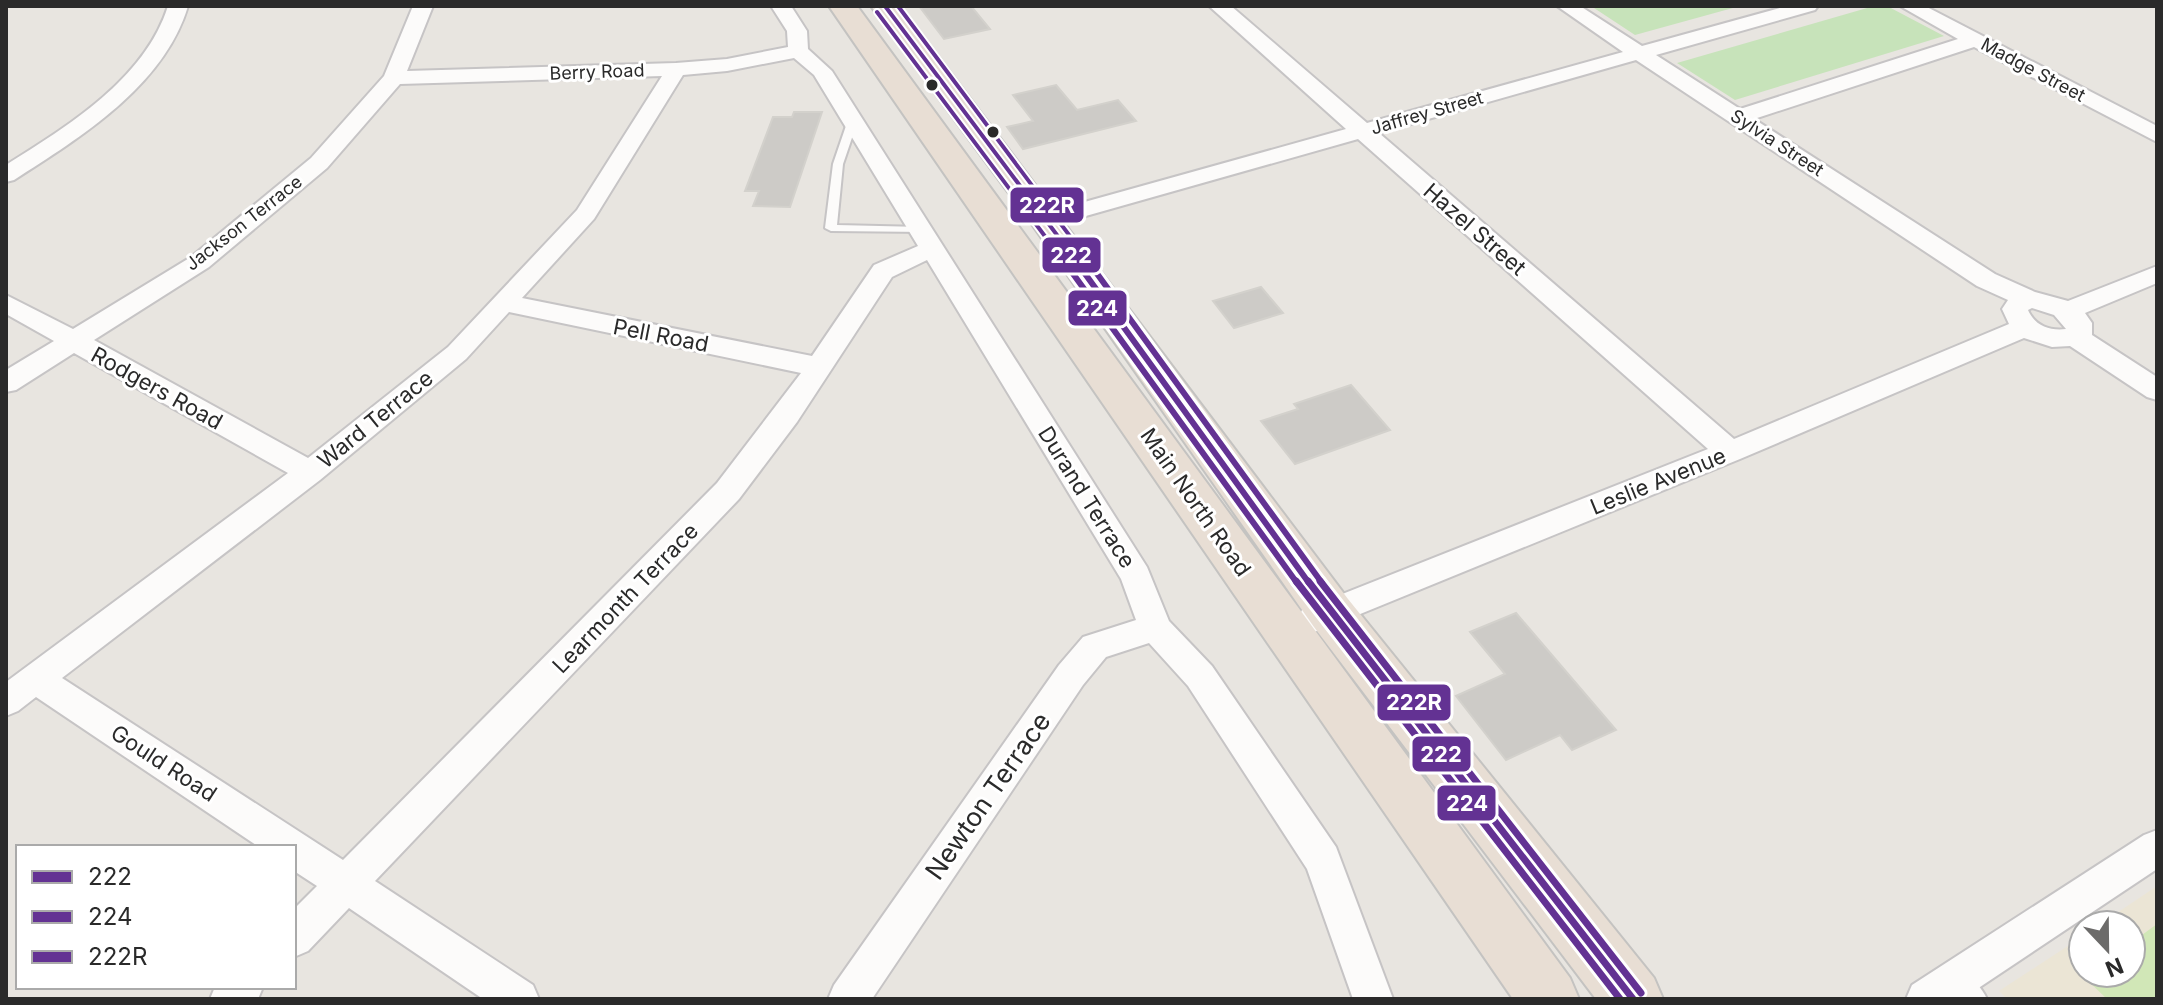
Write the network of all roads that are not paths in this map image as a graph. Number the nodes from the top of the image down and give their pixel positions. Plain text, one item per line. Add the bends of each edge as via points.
1 (178, 6) edge
2 (423, 6) edge
3 (781, 6) edge
4 (843, 6) edge
5 (885, 6) edge
6 (1219, 6) edge
7 (1567, 6) edge
8 (1808, 6) edge
9 (1910, 6) edge
10 (1976, 40) junction
11 (798, 51) junction
12 (1639, 53) junction
13 (676, 69) junction
14 (394, 78) junction
15 (1737, 117) junction
16 (853, 120) junction
17 (1363, 131) junction
18 (2157, 135) edge
19 (6, 175) edge
20 (1046, 220) junction
21 (1004, 232) junction
22 (928, 239) junction
23 (2157, 274) edge
24 (6, 303) edge
25 (504, 303) junction
26 (2067, 311) junction
27 (2024, 312) junction
28 (2075, 337) junction
29 (74, 342) junction
30 (819, 367) junction
31 (6, 383) edge
32 (2157, 390) edge
33 (1730, 452) junction
34 (310, 472) junction
35 (1309, 621) junction
36 (1155, 628) junction
37 (36, 679) junction
38 (6, 701) edge
39 (288, 845) edge
40 (2157, 848) edge
41 (296, 850) edge
42 (348, 885) junction
43 (296, 935) edge
44 (1954, 992) edge
45 (519, 999) edge
46 (848, 999) edge
47 (1373, 999) edge
48 (1549, 999) edge
49 (1633, 999) edge

1 - 19 street via 152,62 103,107
2 - 14 street, Jackson Terrace
3 - 11 street, Durand Terrace via 797,31
4 - 21 highway, Main North Road
5 - 20 highway, Main North Road
6 - 17 street, Hazel Street
7 - 12 street, Sylvia Street
8 - 12 street, Jaffrey Street
9 - 10 street, Madge Street
10 - 15 street
10 - 18 street, Madge Street
11 - 13 street, Berry Road
11 - 16 street, Durand Terrace via 822,71
12 - 15 street, Sylvia Street
12 - 17 street, Jaffrey Street
13 - 14 street, Berry Road
13 - 25 street, Ward Terrace via 586,214
14 - 29 street, Jackson Terrace via 319,163 200,262
15 - 27 street, Sylvia Street via 1986,280
16 - 22 street, Durand Terrace
16 - 22 lane via 838,164 831,228
17 - 20 street, Jaffrey Street
17 - 33 street, Hazel Street
20 - 21 highway
20 - 35 highway, Main North Road
21 - 35 highway, Main North Road
22 - 30 street, Learmonth Terrace via 883,271
22 - 36 street, Durand Terrace via 1136,576
23 - 26 street
24 - 29 street, Rodgers Road
25 - 30 street, Pell Road
25 - 34 street, Ward Terrace via 457,353
26 - 27 street via 2049,303
26 - 28 street via 2081,328
27 - 28 street via 2047,337
27 - 33 street, Leslie Avenue
28 - 32 street
29 - 31 street, Jackson Terrace
29 - 34 street, Rodgers Road
30 - 42 street, Learmonth Terrace via 728,491
33 - 35 street, Leslie Avenue
34 - 37 street, Ward Terrace
35 - 48 highway, Main North Road
35 - 49 highway, Main North Road
36 - 46 street, Newton Terrace via 1095,647 1071,675
36 - 47 street, Durand Terrace via 1200,676 1323,860
37 - 38 street, Ward Terrace
37 - 39 street, Gould Road
40 - 44 street
41 - 42 street, Gould Road
42 - 43 street, Learmonth Terrace
42 - 45 street, Gould Road

